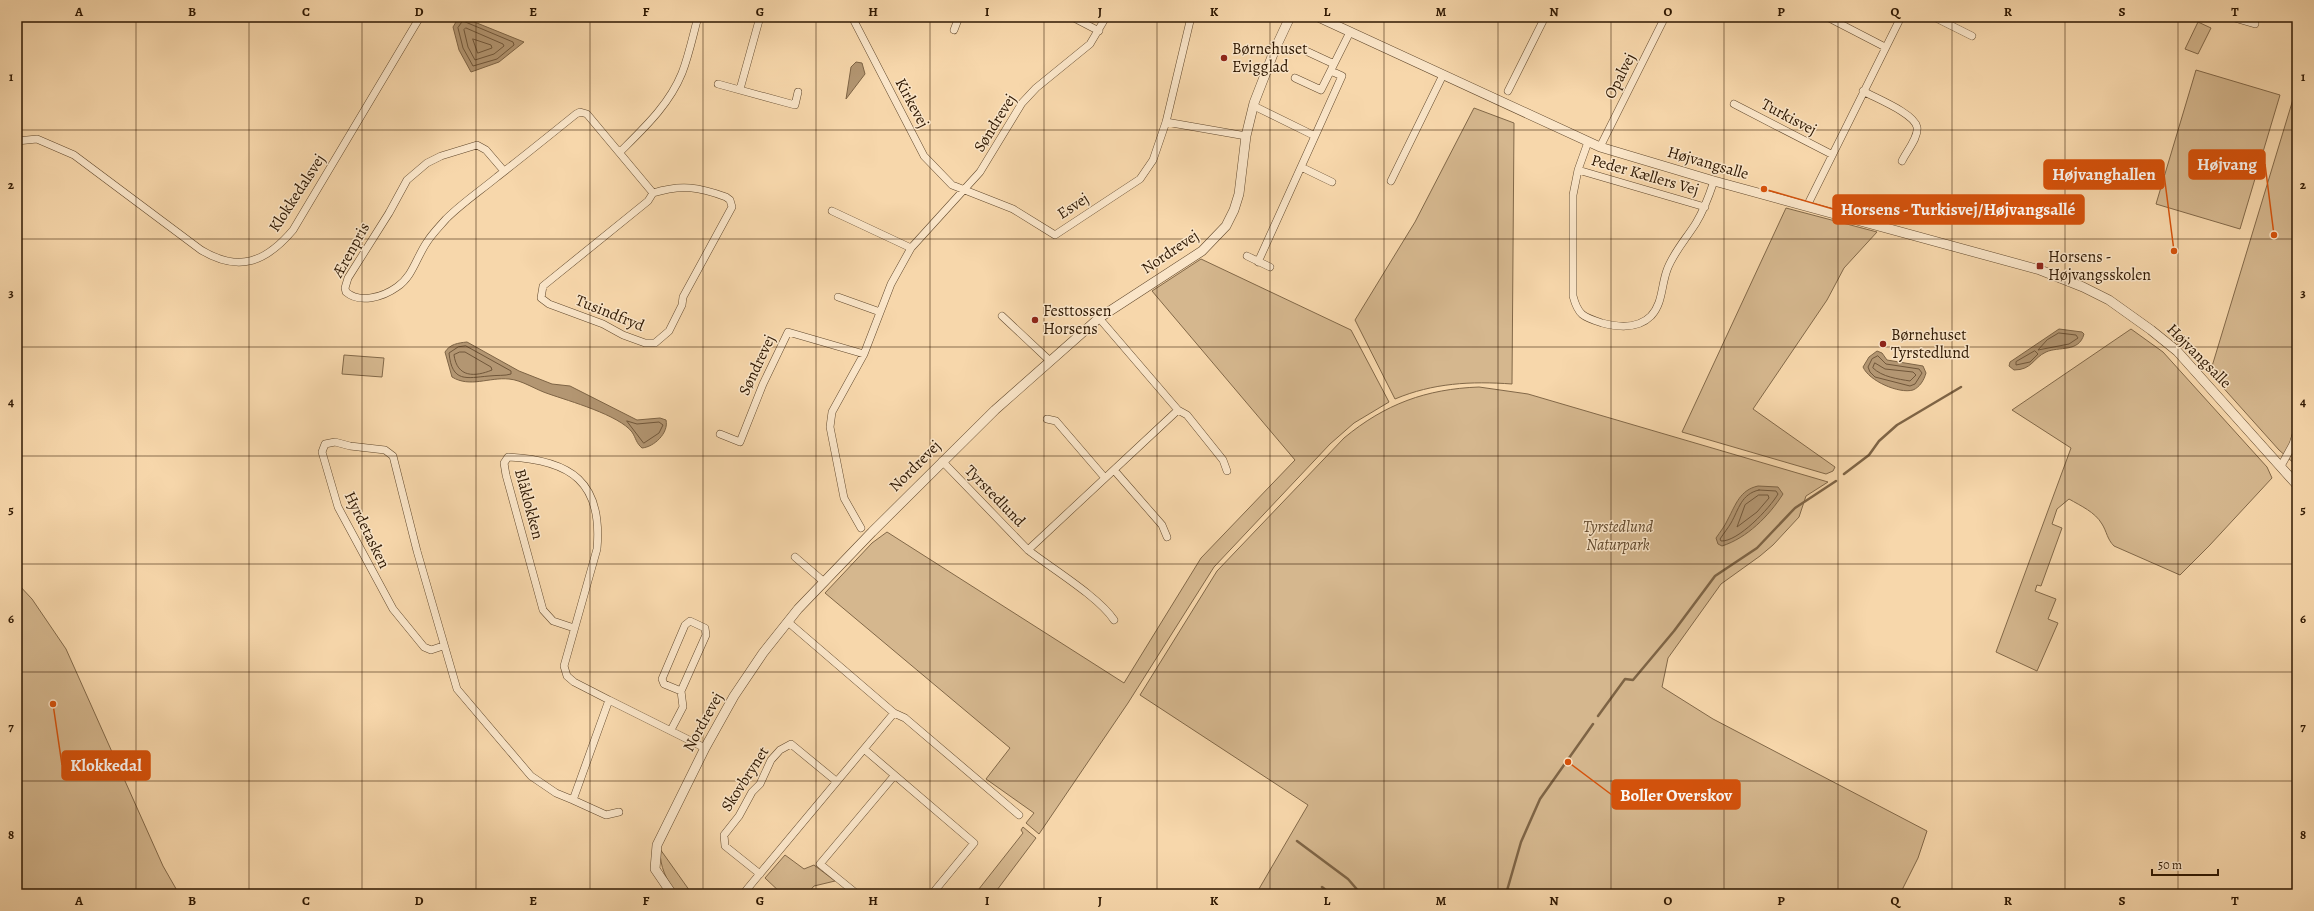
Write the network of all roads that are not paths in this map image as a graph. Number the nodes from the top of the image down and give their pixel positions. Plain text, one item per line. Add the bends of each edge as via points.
1 (420, 17) edge
2 (698, 17) edge
3 (760, 17) edge
4 (852, 17) edge
5 (959, 17) edge
6 (1072, 17) edge
7 (1106, 17) edge
8 (1191, 17) edge
9 (1290, 17) edge
10 (1318, 17) edge
11 (1545, 17) edge
12 (1665, 17) edge
13 (1827, 17) edge
14 (1901, 17) edge
15 (1934, 17) edge
16 (2231, 17) edge
17 (2255, 24) dead end
18 (954, 30) dead end
19 (1099, 31) junction
20 (1350, 32) junction
21 (1972, 36) dead end
22 (1885, 47) junction
23 (1306, 52) dead end
24 (1332, 68) junction
25 (1443, 75) junction
26 (1295, 78) dead end
27 (718, 84) dead end
28 (740, 89) junction
29 (798, 92) dead end
30 (1508, 92) dead end
31 (1863, 92) junction
32 (1734, 104) dead end
33 (1254, 106) junction
34 (1166, 122) junction
35 (1246, 136) junction
36 (1315, 136) junction
37 (17, 141) edge
38 (1588, 142) junction
39 (1600, 147) junction
40 (620, 152) junction
41 (1831, 154) junction
42 (1902, 160) dead end
43 (1301, 167) junction
44 (1578, 170) junction
45 (504, 171) junction
46 (1391, 181) dead end
47 (1714, 181) junction
48 (1332, 182) dead end
49 (962, 190) junction
50 (653, 194) junction
51 (1807, 206) junction
52 (1705, 207) junction
53 (832, 211) dead end
54 (911, 248) junction
55 (1247, 256) dead end
56 (1258, 262) junction
57 (1270, 268) dead end
58 (838, 297) dead end
59 (880, 312) junction
60 (1002, 316) dead end
61 (1099, 318) junction
62 (864, 354) junction
63 (1050, 361) junction
64 (1178, 410) junction
65 (1047, 419) dead end
66 (2297, 431) edge
67 (720, 434) dead end
68 (942, 460) junction
69 (2281, 466) junction
70 (1114, 470) junction
71 (1226, 471) dead end
72 (1105, 478) junction
73 (2297, 485) edge
74 (861, 528) dead end
75 (1167, 537) dead end
76 (1028, 550) junction
77 (795, 557) dead end
78 (823, 581) junction
79 (1114, 620) dead end
80 (788, 622) junction
81 (574, 628) junction
82 (443, 646) junction
83 (681, 691) junction
84 (609, 700) junction
85 (894, 713) junction
86 (671, 730) junction
87 (705, 748) junction
88 (864, 748) junction
89 (894, 776) junction
90 (836, 781) junction
91 (573, 800) junction
92 (619, 812) dead end
93 (1019, 815) dead end
94 (760, 874) junction
95 (672, 894) edge
96 (743, 894) edge
97 (857, 894) edge
98 (932, 894) edge

1 - 37 street, Klokkedalsvej via 293,230 276,249 260,258 232,263 216,259 74,155 37,139
2 - 40 street via 682,73 673,90 658,114
3 - 28 street
4 - 49 street, Kirkevej via 924,156 937,172
5 - 18 street
6 - 19 street
7 - 19 street, Søndrevej
8 - 34 street, Esvej
9 - 33 street, Nordrevej
10 - 20 street, Højvangsalle
11 - 30 street
12 - 39 street, Opalvej
13 - 22 street
14 - 22 street
15 - 21 street
16 - 17 street
19 - 49 street, Søndrevej via 1090,44 1036,88 1022,103 980,172
20 - 24 street
20 - 25 street, Højvangsalle
22 - 31 street
23 - 24 street
24 - 26 street via 1322,90
24 - 36 street via 1342,76
25 - 38 street, Højvangsalle
25 - 46 street
27 - 28 street
28 - 29 street via 795,105
31 - 41 street
31 - 42 street via 1912,118 1917,127 1916,134
32 - 41 street, Turkisvej
33 - 35 street, Nordrevej
33 - 36 street
34 - 35 street
34 - 49 street, Esvej via 1153,160 1140,179 1055,235 1013,209 992,199
35 - 61 street, Nordrevej via 1239,194 1234,210 1215,239 1202,251
36 - 43 street
38 - 39 street, Højvangsalle
38 - 44 street, Peder Kællers Vej
39 - 47 street, Højvangsalle
40 - 45 street, Ærenpris via 587,114 580,112
40 - 50 street
41 - 51 street
43 - 48 street
43 - 56 street
44 - 52 street, Peder Kællers Vej
44 - 52 street, Peder Kællers Vej via 1573,195 1573,296 1577,310 1584,317 1593,320 1618,326 1631,326 1650,316 1659,304 1667,271 1675,254
45 - 45 street, Ærenpris via 486,150 476,145 441,156 416,171 407,180 348,278 346,292 356,298 378,297 397,287 414,268 426,243 438,228 474,194
47 - 51 street, Højvangsalle
47 - 52 street, Peder Kællers Vej
49 - 54 street, Søndrevej
50 - 50 street, Tusindfryd via 648,201 542,286 542,300 645,343 655,343 662,339 673,324 683,297 732,207 730,200 726,198 691,187 671,188
51 - 69 street, Højvangsalle via 2040,270 2109,300 2177,351
53 - 54 street
54 - 59 street, Søndrevej
55 - 56 street
56 - 57 street
58 - 59 street
59 - 62 street, Søndrevej
60 - 63 street
61 - 63 street, Nordrevej
61 - 64 street
62 - 67 street, Søndrevej via 788,332 763,384 740,442
62 - 74 street, Søndrevej via 838,399 832,412 830,427 844,498
63 - 68 street, Nordrevej
64 - 70 street, Tyrstedlund
64 - 71 street via 1186,415 1224,460
65 - 72 street via 1056,421
66 - 69 street
68 - 76 street, Tyrstedlund
68 - 78 street, Nordrevej
69 - 73 street, Højvangsalle
70 - 72 street, Tyrstedlund
70 - 75 street via 1162,525
72 - 76 street, Tyrstedlund
76 - 79 street, Tyrstedlund via 1096,601
77 - 78 street
78 - 80 street, Nordrevej
80 - 85 street
80 - 87 street, Nordrevej via 734,696
81 - 81 street, Blåklokken via 553,620 543,610 506,475 504,464 508,457 545,460 565,469 579,478 591,498 597,520 597,549
81 - 84 street, Blåklokken via 564,666 567,676
82 - 82 street, Hyrdetasken via 393,456 384,450 335,442 325,444 322,452 338,507 379,586 393,609 424,647 431,650
82 - 91 street, Hyrdetasken via 457,689 530,776 542,785
83 - 83 street via 706,635 705,628 690,621 685,625 662,679 664,684
83 - 86 street via 683,707
84 - 86 street
84 - 91 street
85 - 88 street
85 - 93 street via 905,718
86 - 87 street
87 - 95 street, Nordrevej via 657,845 655,869
88 - 89 street
88 - 90 street
89 - 97 street via 820,864
89 - 98 street via 902,780 974,843
90 - 94 street
90 - 94 street, Skovbrynet via 791,744 786,745 771,760 766,774 724,835 726,846
91 - 92 street, Hyrdetasken via 606,815
94 - 96 street

